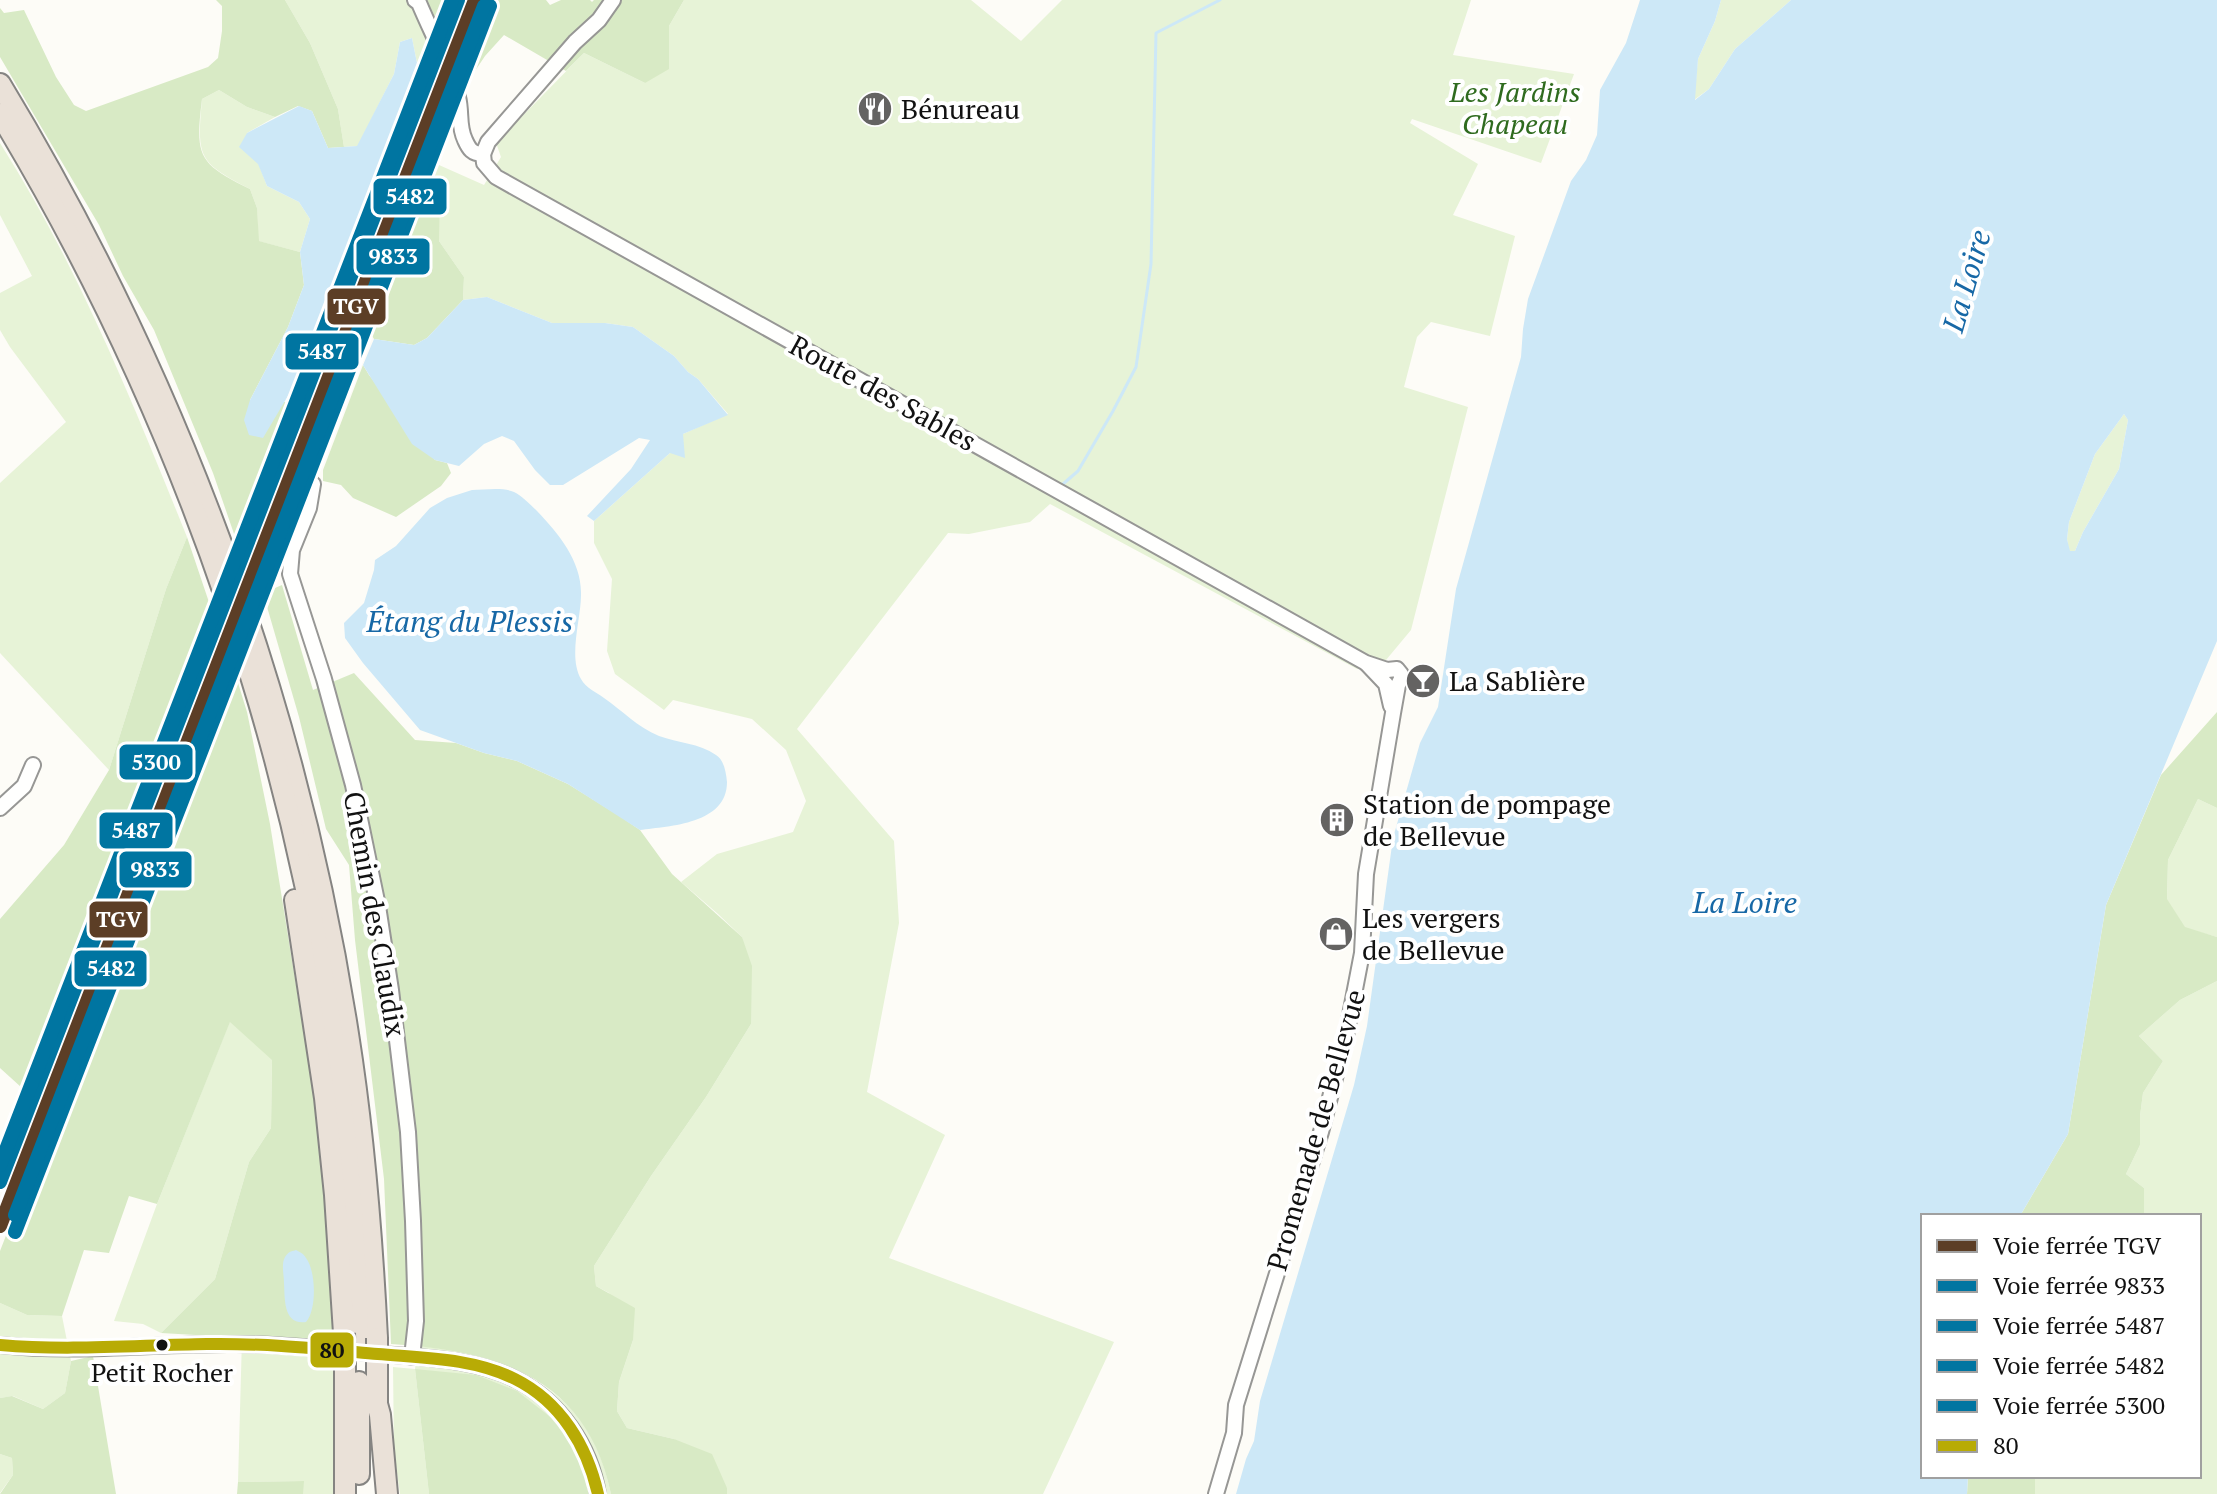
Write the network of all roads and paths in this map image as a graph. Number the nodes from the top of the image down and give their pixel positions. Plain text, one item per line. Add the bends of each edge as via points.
1 (415, 0) edge
2 (613, 0) edge
3 (0, 84) edge
4 (0, 114) edge
5 (483, 154) junction
6 (313, 484) dead end
7 (221, 563) junction
8 (1389, 680) joint
9 (33, 765) dead end
10 (0, 808) edge
11 (360, 1336) junction
12 (0, 1345) edge
13 (412, 1357) junction
14 (360, 1367) junction
15 (377, 1404) junction
16 (345, 1494) edge
17 (359, 1494) edge
18 (374, 1494) edge
19 (387, 1494) edge
20 (598, 1494) edge
21 (1216, 1494) edge

1 - 5 street, Route des Sables via 454,85 463,136 470,150
2 - 5 street
3 - 7 highway via 117,297 178,430
4 - 7 highway via 115,327
5 - 8 street, Route des Sables via 496,177
6 - 13 street, Chemin des Claudix via 292,550 290,574 353,785 378,906 408,1132 416,1306
7 - 11 highway via 292,828 285,836 325,1098 336,1208
7 - 11 highway via 251,628 283,731 342,995 366,1174
8 - 21 street, Promenade de Bellevue via 1393,713 1366,874 1362,953 1349,1025 1236,1405 1234,1433
9 - 10 street via 24,786
11 - 14 highway, bridge
11 - 14 highway, bridge
12 - 13 street via 59,1349 239,1343
13 - 20 street via 485,1368 545,1399 581,1443
14 - 15 highway
14 - 16 highway
14 - 17 highway
15 - 18 highway
15 - 19 highway

